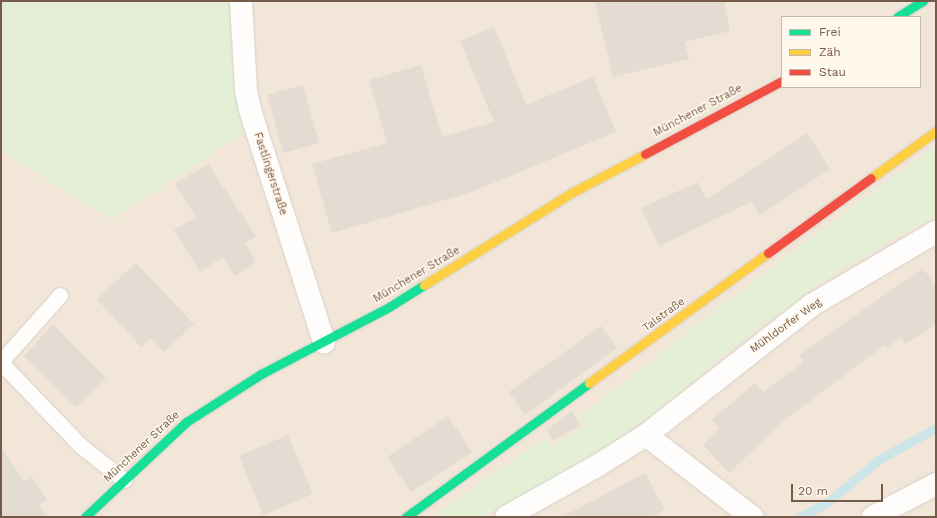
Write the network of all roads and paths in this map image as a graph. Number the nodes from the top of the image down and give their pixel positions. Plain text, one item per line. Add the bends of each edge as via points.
1 (241, 1) edge
2 (923, 1) edge
3 (899, 16) edge
4 (781, 82) edge
5 (936, 131) edge
6 (936, 232) edge
7 (60, 296) dead end
8 (324, 342) junction
9 (646, 435) junction
10 (124, 480) junction
11 (936, 484) edge
12 (748, 513) edge
13 (85, 517) edge
14 (406, 517) edge
15 (506, 517) edge
16 (873, 517) edge

1 - 8 street, Fastlingerstraße via 246,90 250,110
2 - 3 street
4 - 8 street, Münchener Straße via 573,192 389,307
5 - 14 street, Talstraße
6 - 9 street, Mühldorfer Weg via 812,305
7 - 10 lane via 4,358 4,366 81,446
8 - 10 street, Münchener Straße via 261,374 186,422
9 - 12 street
9 - 15 street, Mühldorfer Weg
10 - 13 street, Münchener Straße
11 - 16 street

